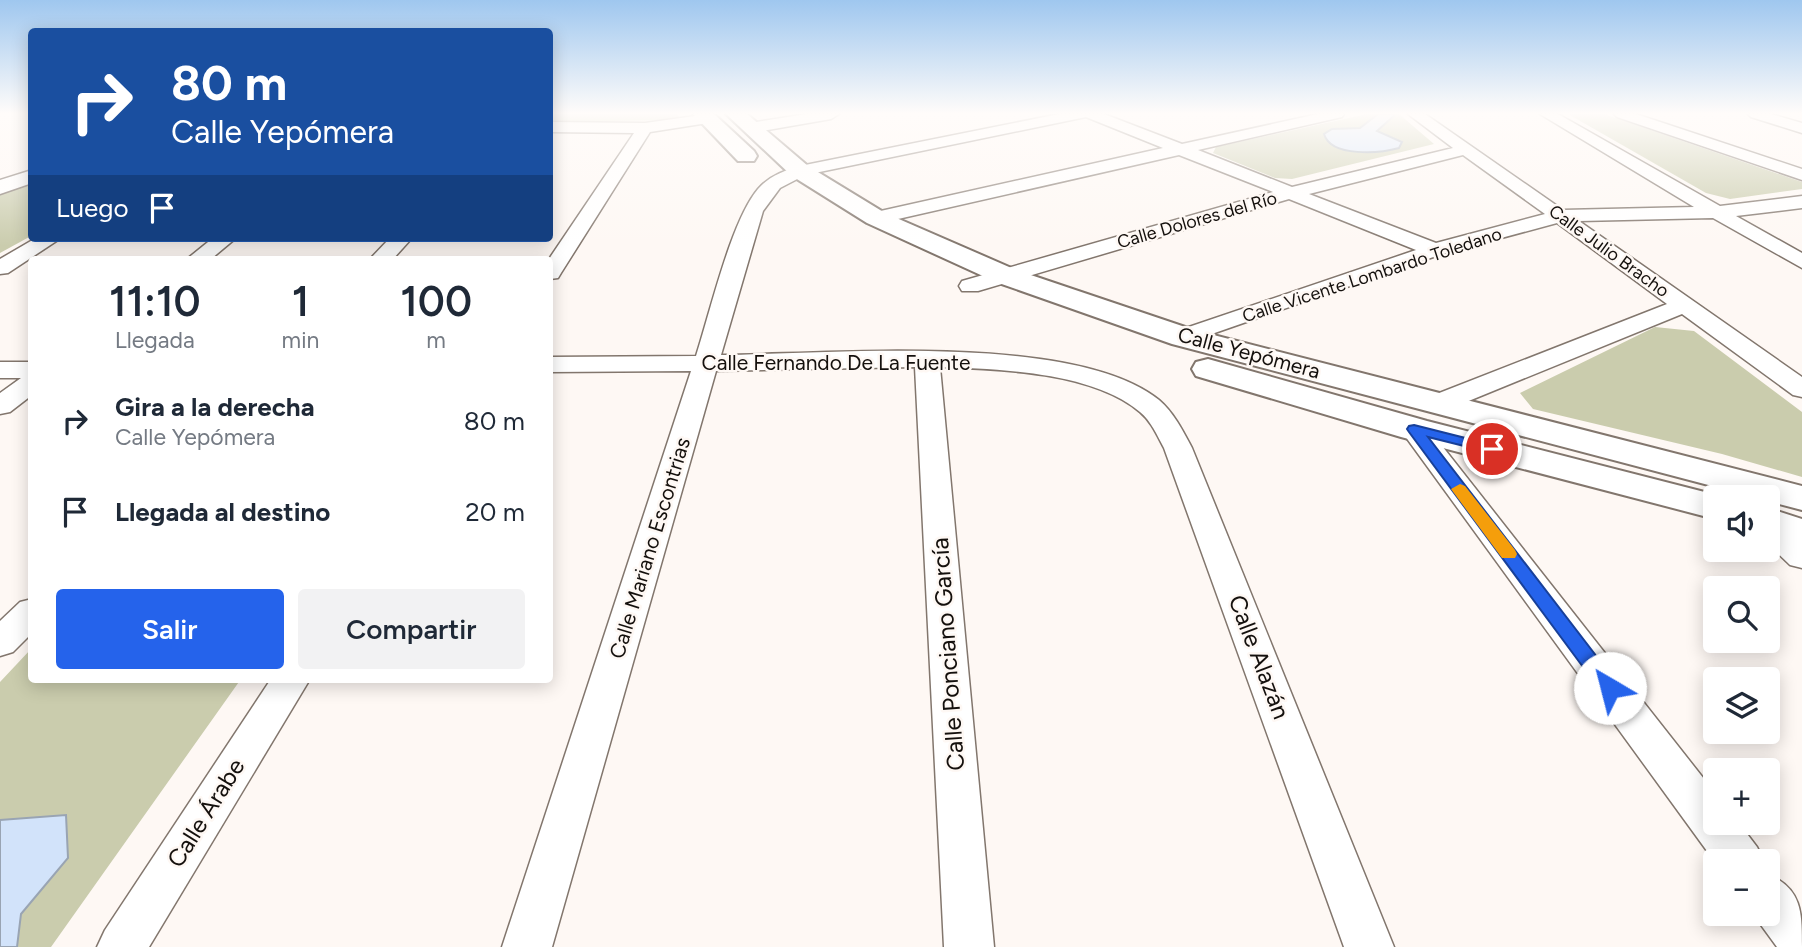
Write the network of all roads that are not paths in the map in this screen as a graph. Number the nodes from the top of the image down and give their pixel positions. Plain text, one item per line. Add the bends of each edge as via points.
1 (625, 158) edge
2 (767, 158) edge
3 (767, 158) edge
4 (875, 158) edge
5 (1139, 158) edge
6 (1203, 158) edge
7 (1430, 158) edge
8 (1480, 158) edge
9 (1625, 158) edge
10 (1752, 158) edge
11 (1802, 175) edge
12 (28, 177) edge
13 (788, 177) junction
14 (0, 187) edge
15 (1290, 193) junction
16 (1802, 202) edge
17 (1718, 212) junction
18 (1561, 216) junction
19 (876, 218) junction
20 (44, 242) edge
21 (221, 242) edge
22 (398, 242) edge
23 (1435, 250) junction
24 (202, 256) edge
25 (384, 256) edge
26 (1802, 262) edge
27 (0, 268) edge
28 (553, 268) edge
29 (1006, 276) junction
30 (970, 286) junction
31 (1684, 305) junction
32 (1183, 337) junction
33 (927, 361) junction
34 (706, 363) junction
35 (553, 364) edge
36 (0, 370) edge
37 (28, 370) edge
38 (28, 385) edge
39 (1802, 389) edge
40 (1120, 390) joint
41 (1439, 403) junction
42 (0, 406) edge
43 (1414, 429) junction
44 (1802, 498) edge
45 (1703, 504) edge
46 (1780, 527) edge
47 (1802, 533) edge
48 (1780, 536) edge
49 (1802, 557) edge
50 (28, 615) edge
51 (0, 643) edge
52 (288, 683) edge
53 (1732, 849) edge
54 (1780, 912) edge
55 (1802, 942) edge
56 (122, 947) edge
57 (527, 947) edge
58 (969, 947) edge
59 (1369, 947) edge

1 - 28 street
2 - 13 main road, Calle Yepómera
3 - 13 main road, Calle Yepómera
4 - 13 street
5 - 19 street
6 - 15 street
7 - 15 street, Calle Dolores del Río
8 - 18 street, Calle Julio Bracho
9 - 17 street
10 - 11 street
12 - 14 street
13 - 19 main road, Calle Yepómera
13 - 30 main road, Calle Yepómera via 858,232
13 - 34 street, Calle Mariano Escontrias via 759,198
15 - 23 street
15 - 29 street, Calle Dolores del Río
16 - 17 street, Calle Vicente Lombardo Toledano
17 - 18 street, Calle Vicente Lombardo Toledano
17 - 26 street
18 - 23 street, Calle Vicente Lombardo Toledano
18 - 31 street, Calle Julio Bracho
19 - 29 main road, Calle Yepómera
20 - 27 street
21 - 24 street
22 - 25 street
23 - 32 street, Calle Vicente Lombardo Toledano
29 - 30 street, Calle Dolores del Río
29 - 32 main road, Calle Yepómera
30 - 43 main road, Calle Yepómera via 1141,349
31 - 39 street, Calle Julio Bracho
31 - 41 street
32 - 41 main road, Calle Yepómera
33 - 34 street, Calle Fernando De La Fuente
33 - 40 street, Calle Fernando De La Fuente via 1049,368
33 - 58 street, Calle Ponciano García
34 - 35 street, Calle Fernando De La Fuente
34 - 57 street, Calle Mariano Escontrias
36 - 37 street
38 - 42 street
40 - 59 street, Calle Alazán via 1161,418 1178,449
41 - 44 main road, Calle Yepómera
43 - 45 main road, Calle Yepómera
43 - 53 street
46 - 47 main road
48 - 49 street
50 - 51 street
52 - 56 street, Calle Árabe
54 - 55 street

